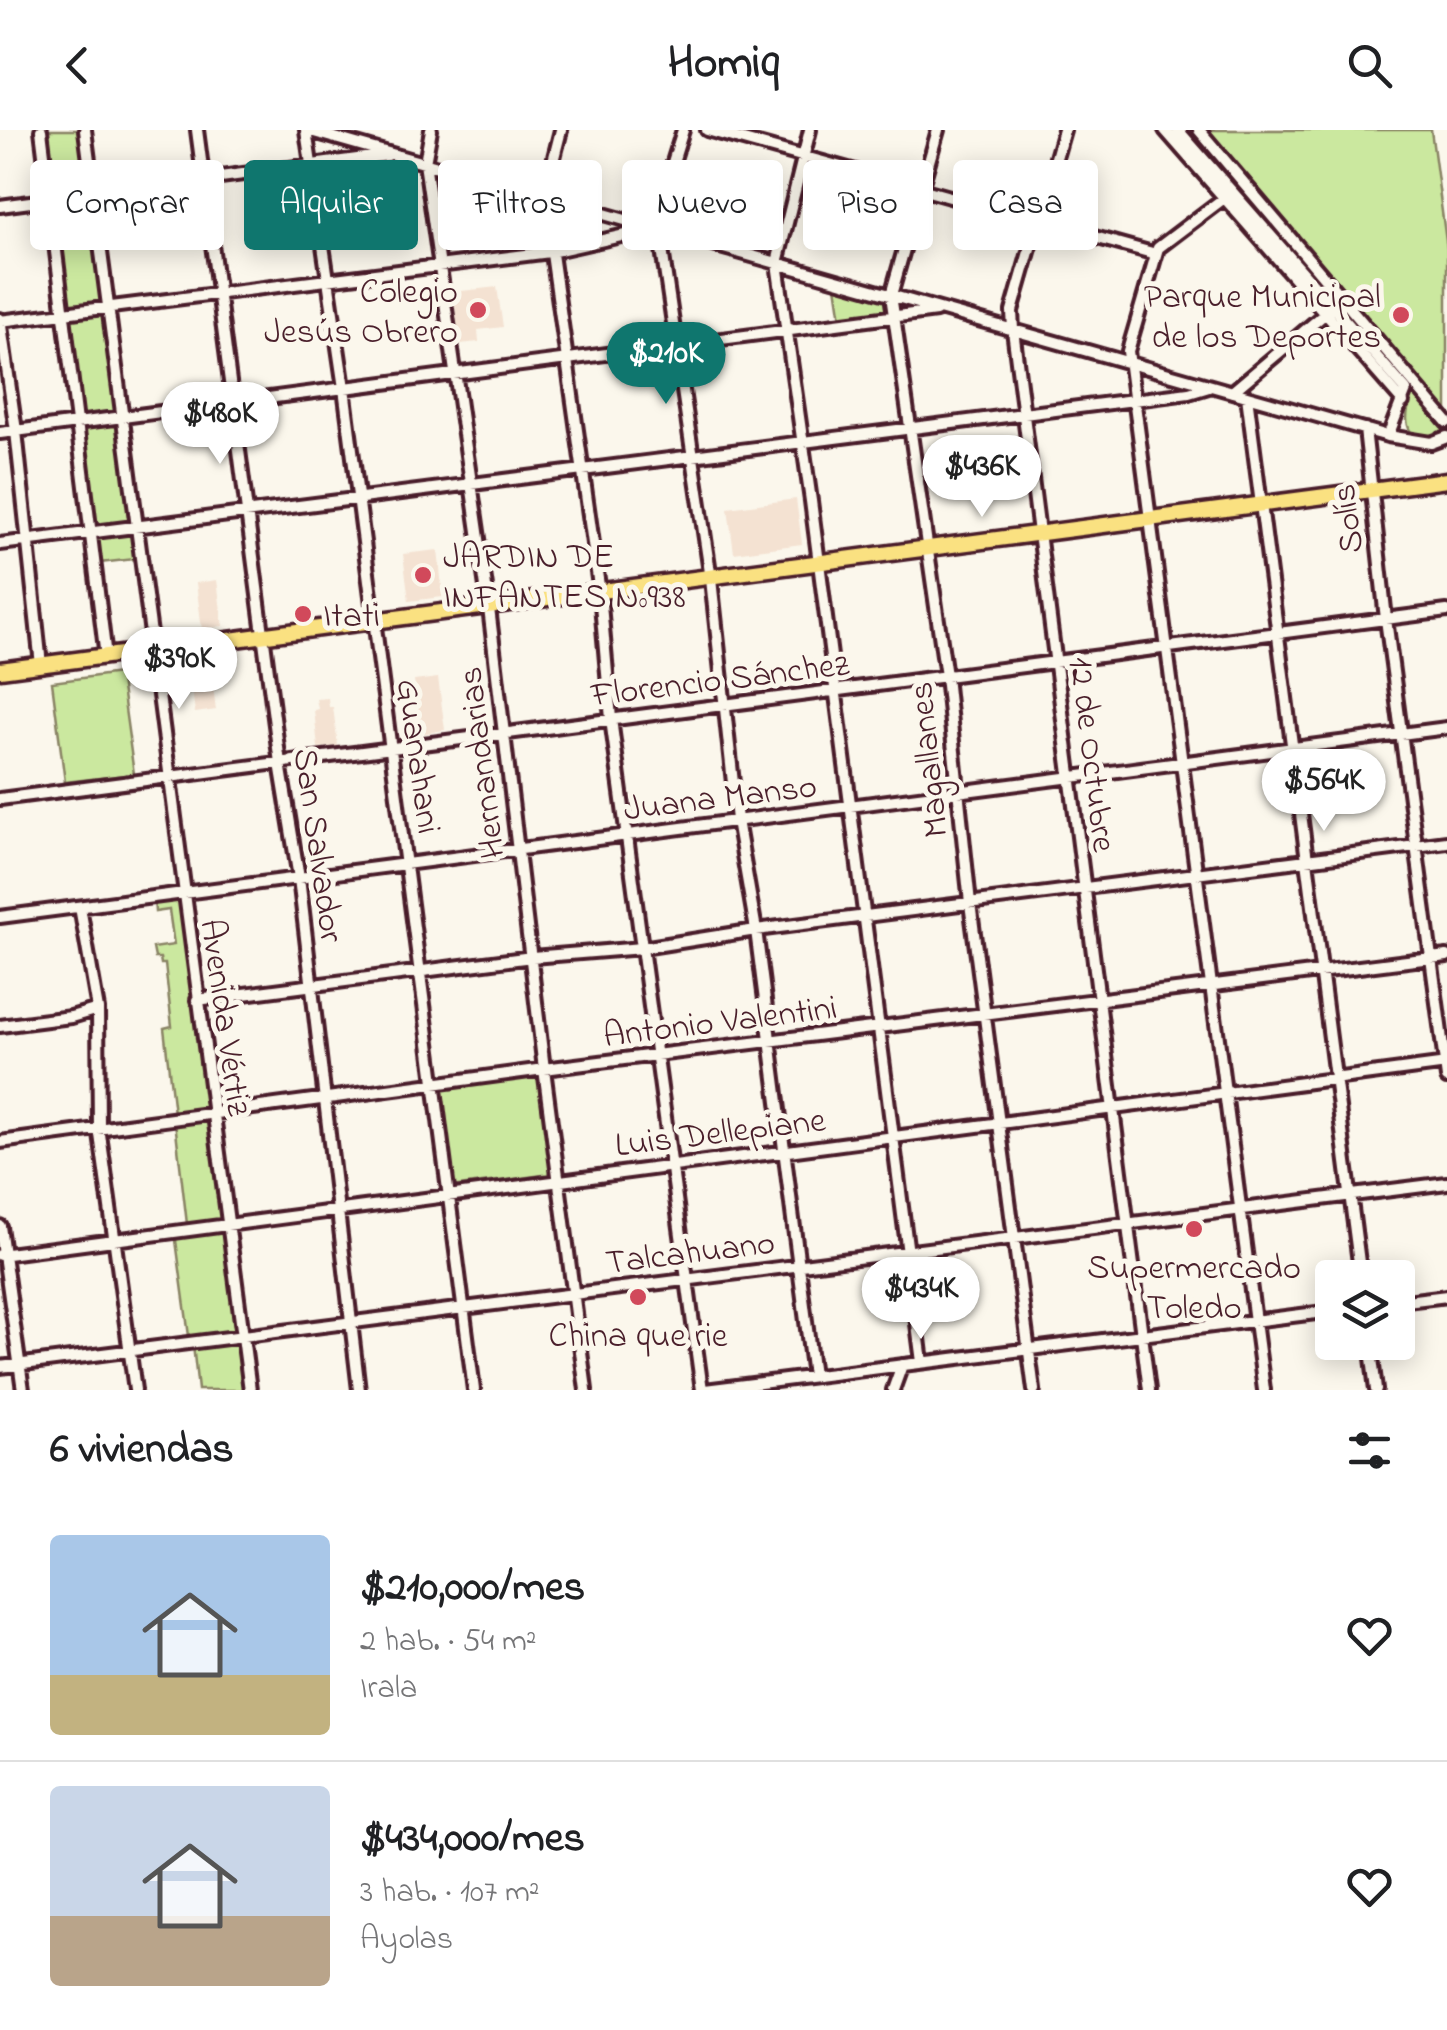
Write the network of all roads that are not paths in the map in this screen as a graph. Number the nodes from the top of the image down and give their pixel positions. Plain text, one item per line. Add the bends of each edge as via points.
1 (40, 130) edge
2 (85, 130) edge
3 (197, 130) edge
4 (306, 130) edge
5 (430, 130) edge
6 (560, 130) edge
7 (683, 130) edge
8 (707, 130) edge
9 (810, 130) edge
10 (938, 130) edge
11 (1064, 130) edge
12 (1165, 130) edge
13 (1178, 130) edge
14 (1199, 130) edge
15 (394, 155) junction
16 (802, 157) junction
17 (44, 160) edge
18 (89, 160) edge
19 (201, 160) edge
20 (312, 160) edge
21 (357, 160) edge
22 (553, 160) edge
23 (674, 160) edge
24 (812, 160) edge
25 (930, 160) edge
26 (1056, 160) edge
27 (425, 163) junction
28 (438, 167) edge
29 (1228, 195) junction
30 (30, 202) edge
31 (0, 206) edge
32 (622, 237) edge
33 (1098, 239) edge
34 (56, 250) edge
35 (100, 250) edge
36 (214, 250) edge
37 (325, 250) edge
38 (661, 250) edge
39 (731, 250) edge
40 (905, 250) edge
41 (1030, 250) edge
42 (550, 252) junction
43 (1156, 254) junction
44 (777, 263) junction
45 (439, 266) junction
46 (329, 280) junction
47 (220, 292) junction
48 (892, 295) junction
49 (107, 306) junction
50 (944, 310) junction
51 (1329, 311) junction
52 (63, 312) junction
53 (897, 316) junction
54 (0, 320) edge
55 (1013, 330) junction
56 (787, 332) junction
57 (677, 346) junction
58 (566, 360) junction
59 (1129, 362) junction
60 (455, 374) junction
61 (1209, 387) junction
62 (344, 388) junction
63 (1232, 392) junction
64 (1247, 396) junction
65 (1134, 398) junction
66 (232, 403) junction
67 (1024, 413) junction
68 (121, 417) junction
69 (77, 422) junction
70 (1447, 422) edge
71 (910, 428) junction
72 (1365, 429) junction
73 (16, 431) junction
74 (0, 433) edge
75 (1388, 436) junction
76 (1447, 438) edge
77 (802, 441) junction
78 (694, 455) junction
79 (580, 470) junction
80 (1447, 480) edge
81 (470, 484) junction
82 (1370, 491) junction
83 (359, 498) junction
84 (1261, 506) junction
85 (246, 513) junction
86 (1151, 520) junction
87 (135, 528) junction
88 (90, 533) junction
89 (1038, 535) junction
90 (26, 540) junction
91 (0, 544) edge
92 (929, 550) junction
93 (818, 564) junction
94 (711, 578) junction
95 (600, 593) junction
96 (489, 608) junction
97 (1447, 610) edge
98 (1386, 619) junction
99 (374, 622) junction
100 (1278, 633) junction
101 (264, 636) junction
102 (1167, 647) junction
103 (151, 651) junction
104 (106, 657) junction
105 (1054, 662) junction
106 (41, 665) junction
107 (0, 670) edge
108 (946, 676) junction
109 (835, 690) junction
110 (723, 705) junction
111 (611, 720) junction
112 (1447, 728) edge
113 (503, 734) junction
114 (1402, 735) junction
115 (391, 749) junction
116 (1293, 749) junction
117 (280, 762) junction
118 (1182, 764) junction
119 (167, 777) junction
120 (1070, 778) junction
121 (959, 794) junction
122 (0, 800) edge
123 (850, 807) junction
124 (737, 820) junction
125 (628, 836) junction
126 (1447, 842) edge
127 (1416, 847) junction
128 (518, 850) junction
129 (1307, 861) junction
130 (407, 864) junction
131 (1197, 874) junction
132 (299, 878) junction
133 (1084, 889) junction
134 (183, 894) junction
135 (970, 903) junction
136 (80, 907) junction
137 (865, 916) junction
138 (0, 917) edge
139 (756, 930) junction
140 (642, 948) junction
141 (1447, 956) edge
142 (532, 957) junction
143 (1431, 958) junction
144 (422, 972) junction
145 (1322, 972) junction
146 (312, 986) junction
147 (1211, 986) junction
148 (197, 1000) junction
149 (1098, 1000) junction
150 (98, 1009) junction
151 (984, 1015) junction
152 (0, 1026) edge
153 (880, 1029) junction
154 (770, 1043) junction
155 (656, 1056) junction
156 (1446, 1064) edge
157 (544, 1069) junction
158 (1447, 1078) edge
159 (1336, 1079) junction
160 (433, 1084) junction
161 (1225, 1093) junction
162 (326, 1098) junction
163 (1112, 1108) junction
164 (212, 1112) junction
165 (999, 1122) junction
166 (99, 1128) junction
167 (893, 1136) junction
168 (0, 1142) edge
169 (784, 1150) junction
170 (673, 1165) junction
171 (558, 1180) junction
172 (1447, 1182) edge
173 (448, 1194) junction
174 (1350, 1195) junction
175 (340, 1208) junction
176 (1240, 1209) junction
177 (226, 1223) junction
178 (1128, 1224) junction
179 (0, 1226) edge
180 (1014, 1238) junction
181 (115, 1239) junction
182 (908, 1252) junction
183 (2, 1255) edge
184 (1359, 1260) edge
185 (798, 1266) junction
186 (688, 1280) junction
187 (572, 1294) junction
188 (1447, 1296) edge
189 (1415, 1300) edge
190 (463, 1308) junction
191 (1315, 1313) edge
192 (1255, 1321) junction
193 (351, 1322) junction
194 (242, 1334) junction
195 (1142, 1336) junction
196 (130, 1348) junction
197 (1028, 1350) junction
198 (1372, 1360) edge
199 (922, 1362) junction
200 (19, 1364) junction
201 (902, 1365) junction
202 (0, 1367) edge
203 (812, 1376) junction
204 (770, 1386) edge
205 (23, 1390) edge
206 (135, 1390) edge
207 (250, 1390) edge
208 (359, 1390) edge
209 (474, 1390) edge
210 (586, 1390) edge
211 (703, 1390) edge
212 (893, 1390) edge
213 (905, 1390) edge
214 (1034, 1390) edge
215 (1149, 1390) edge
216 (1264, 1390) edge
217 (1376, 1390) edge

1 - 17 street
2 - 18 street, Avenida Vértiz
3 - 19 street, San Salvador
4 - 15 street
4 - 20 street, Guanahani
5 - 27 street, Hernandarias
6 - 22 street
7 - 23 street
8 - 16 street
9 - 16 street
10 - 25 street, Magallanes
11 - 26 street, 12 de Octubre
12 - 29 street
13 - 29 street
14 - 70 street
15 - 21 street
15 - 27 street
16 - 24 street
16 - 44 street
27 - 28 street
27 - 45 street, Hernandarias
29 - 43 street
29 - 51 street
30 - 31 street
32 - 42 street
33 - 43 street
34 - 52 street
35 - 49 street, Avenida Vértiz
36 - 47 street, San Salvador
37 - 46 street, Guanahani
38 - 57 street
39 - 44 street
40 - 48 street, Magallanes
41 - 55 street, 12 de Octubre
42 - 45 street
42 - 58 street
43 - 59 street
44 - 48 street
44 - 56 street
45 - 46 street
45 - 60 street, Hernandarias
46 - 47 street
46 - 62 street, Guanahani
47 - 49 street
47 - 66 street, San Salvador
48 - 50 street
48 - 53 street, Magallanes
49 - 52 street
49 - 68 street, Avenida Vértiz
50 - 53 street
50 - 55 street
51 - 63 street
51 - 75 street, Solís via 1403,402
52 - 54 street
52 - 69 street
53 - 56 street
53 - 71 street, Magallanes
54 - 73 street
55 - 59 street
55 - 67 street, 12 de Octubre
56 - 57 street
56 - 77 street
57 - 58 street
57 - 78 street
58 - 60 street
58 - 79 street
59 - 61 street
59 - 65 street
60 - 62 street
60 - 81 street, Hernandarias
61 - 63 street
61 - 65 street
62 - 66 street
62 - 83 street, Guanahani
63 - 64 street
64 - 72 street
64 - 84 street
65 - 67 street
65 - 86 street
66 - 68 street
66 - 85 street, San Salvador
67 - 71 street
67 - 89 street, 12 de Octubre
68 - 69 street
68 - 87 street, Avenida Vértiz
69 - 73 street
69 - 88 street
71 - 77 street
71 - 92 street, Magallanes
72 - 75 street
72 - 82 street, Solís
73 - 74 street
73 - 90 street
75 - 76 street
77 - 78 street
77 - 93 street
78 - 79 street
78 - 94 street
79 - 81 street
79 - 95 street
80 - 82 main road
81 - 83 street
81 - 96 street, Hernandarias
82 - 84 main road
82 - 98 street, Solís
83 - 85 street
83 - 99 street, Guanahani
84 - 86 main road
84 - 100 street
85 - 87 street
85 - 101 street, San Salvador
86 - 89 main road
86 - 102 street
87 - 88 street
87 - 103 street, Avenida Vértiz
88 - 90 street
88 - 104 street
89 - 92 main road
89 - 105 street, 12 de Octubre
90 - 91 street
90 - 106 street
92 - 93 main road
92 - 108 street, Magallanes
93 - 94 main road
93 - 109 street
94 - 95 main road
94 - 110 street
95 - 96 main road
95 - 111 street
96 - 99 main road
96 - 113 street, Hernandarias
97 - 98 street, Florencio Sánchez
98 - 100 street, Florencio Sánchez
98 - 114 street, Solís
99 - 101 main road
99 - 115 street, Guanahani
100 - 102 street, Florencio Sánchez
100 - 116 street
101 - 103 main road
101 - 117 street, San Salvador
102 - 105 street, Florencio Sánchez
102 - 118 street
103 - 104 main road
103 - 119 street, Avenida Vértiz
104 - 106 main road
105 - 108 street, Florencio Sánchez
105 - 120 street, 12 de Octubre
106 - 107 main road
108 - 109 street, Florencio Sánchez
108 - 121 street, Magallanes
109 - 110 street, Florencio Sánchez
109 - 123 street
110 - 111 street, Florencio Sánchez
110 - 124 street
111 - 113 street, Florencio Sánchez
111 - 125 street
112 - 114 street, Juana Manso
113 - 115 street, Florencio Sánchez
113 - 128 street, Hernandarias
114 - 116 street, Juana Manso
114 - 127 street, Solís
115 - 117 street, Florencio Sánchez
115 - 130 street, Guanahani
116 - 118 street, Juana Manso
116 - 129 street
117 - 119 street, Florencio Sánchez
117 - 132 street, San Salvador
118 - 120 street, Juana Manso
118 - 131 street
119 - 122 street, Florencio Sánchez
119 - 134 street, Avenida Vértiz
120 - 121 street, Juana Manso
120 - 133 street, 12 de Octubre
121 - 123 street, Juana Manso
121 - 135 street, Magallanes
123 - 124 street, Juana Manso
123 - 137 street
124 - 125 street, Juana Manso
124 - 139 street
125 - 128 street, Juana Manso
125 - 140 street
126 - 127 street
127 - 129 street
127 - 143 street, Solís
128 - 130 street, Juana Manso
128 - 142 street, Hernandarias
129 - 131 street
129 - 145 street
130 - 132 street, Juana Manso
130 - 144 street, Guanahani
131 - 133 street
131 - 147 street
132 - 134 street, Juana Manso
132 - 146 street, San Salvador
133 - 135 street
133 - 149 street, 12 de Octubre
134 - 136 street, Juana Manso
134 - 148 street, Avenida Vértiz
135 - 137 street
135 - 151 street, Magallanes
136 - 138 street, Juana Manso
136 - 150 street
137 - 139 street
137 - 153 street
139 - 140 street
139 - 154 street
140 - 142 street
140 - 155 street
141 - 143 street, Antonio Valentini
142 - 144 street
142 - 157 street, Hernandarias
143 - 145 street, Antonio Valentini
143 - 156 street, Solís
144 - 146 street
144 - 160 street, Guanahani
145 - 147 street, Antonio Valentini
145 - 159 street
146 - 148 street
146 - 162 street, San Salvador
147 - 149 street, Antonio Valentini
147 - 161 street
148 - 164 street, Avenida Vértiz
149 - 151 street, Antonio Valentini
149 - 163 street, 12 de Octubre
150 - 152 street
150 - 166 street
151 - 153 street, Antonio Valentini
151 - 165 street, Magallanes
153 - 154 street, Antonio Valentini
153 - 167 street
154 - 155 street, Antonio Valentini
154 - 169 street
155 - 157 street, Antonio Valentini
155 - 170 street
156 - 158 street, Solís
156 - 159 street, Luis Dellepiane
157 - 160 street, Antonio Valentini
157 - 171 street, Hernandarias
159 - 161 street, Luis Dellepiane
159 - 174 street
160 - 162 street, Antonio Valentini
160 - 173 street, Guanahani
161 - 163 street, Luis Dellepiane
161 - 176 street
162 - 164 street, Antonio Valentini
162 - 175 street, San Salvador
163 - 165 street, Luis Dellepiane
163 - 178 street, 12 de Octubre
164 - 166 street, Antonio Valentini
164 - 177 street, Avenida Vértiz
165 - 167 street, Luis Dellepiane
165 - 180 street, Magallanes
166 - 168 street, Antonio Valentini
166 - 181 street
167 - 169 street, Luis Dellepiane
167 - 182 street
169 - 170 street, Luis Dellepiane
169 - 185 street
170 - 171 street, Luis Dellepiane
170 - 186 street
171 - 173 street, Luis Dellepiane
171 - 187 street, Hernandarias
172 - 174 street, Talcahuano
173 - 175 street, Luis Dellepiane
173 - 190 street, Guanahani
174 - 176 street, Talcahuano
174 - 184 street
175 - 177 street, Luis Dellepiane
175 - 193 street, San Salvador
176 - 178 street, Talcahuano
176 - 192 street
177 - 181 street, Luis Dellepiane
177 - 194 street, Avenida Vértiz
178 - 180 street, Talcahuano
178 - 195 street, 12 de Octubre
179 - 183 street
180 - 182 street, Talcahuano
180 - 197 street, Magallanes
181 - 183 street, Luis Dellepiane
181 - 196 street
182 - 185 street, Talcahuano
182 - 199 street
183 - 200 street
185 - 186 street, Talcahuano
185 - 203 street
186 - 187 street, Talcahuano
186 - 211 street
187 - 190 street, Talcahuano
187 - 210 street, Hernandarias
188 - 189 street
190 - 193 street, Talcahuano
190 - 209 street, Guanahani
191 - 192 street
192 - 195 street
192 - 216 street
193 - 194 street, Talcahuano
193 - 208 street, San Salvador
194 - 196 street, Talcahuano
194 - 207 street, Avenida Vértiz
195 - 197 street
195 - 215 street, 12 de Octubre
196 - 200 street, Talcahuano
196 - 206 street
197 - 199 street
197 - 214 street, Magallanes
198 - 217 street
199 - 201 street
200 - 202 street, Talcahuano
200 - 205 street
201 - 203 street
201 - 212 street
201 - 213 street
203 - 204 street
204 - 211 street

